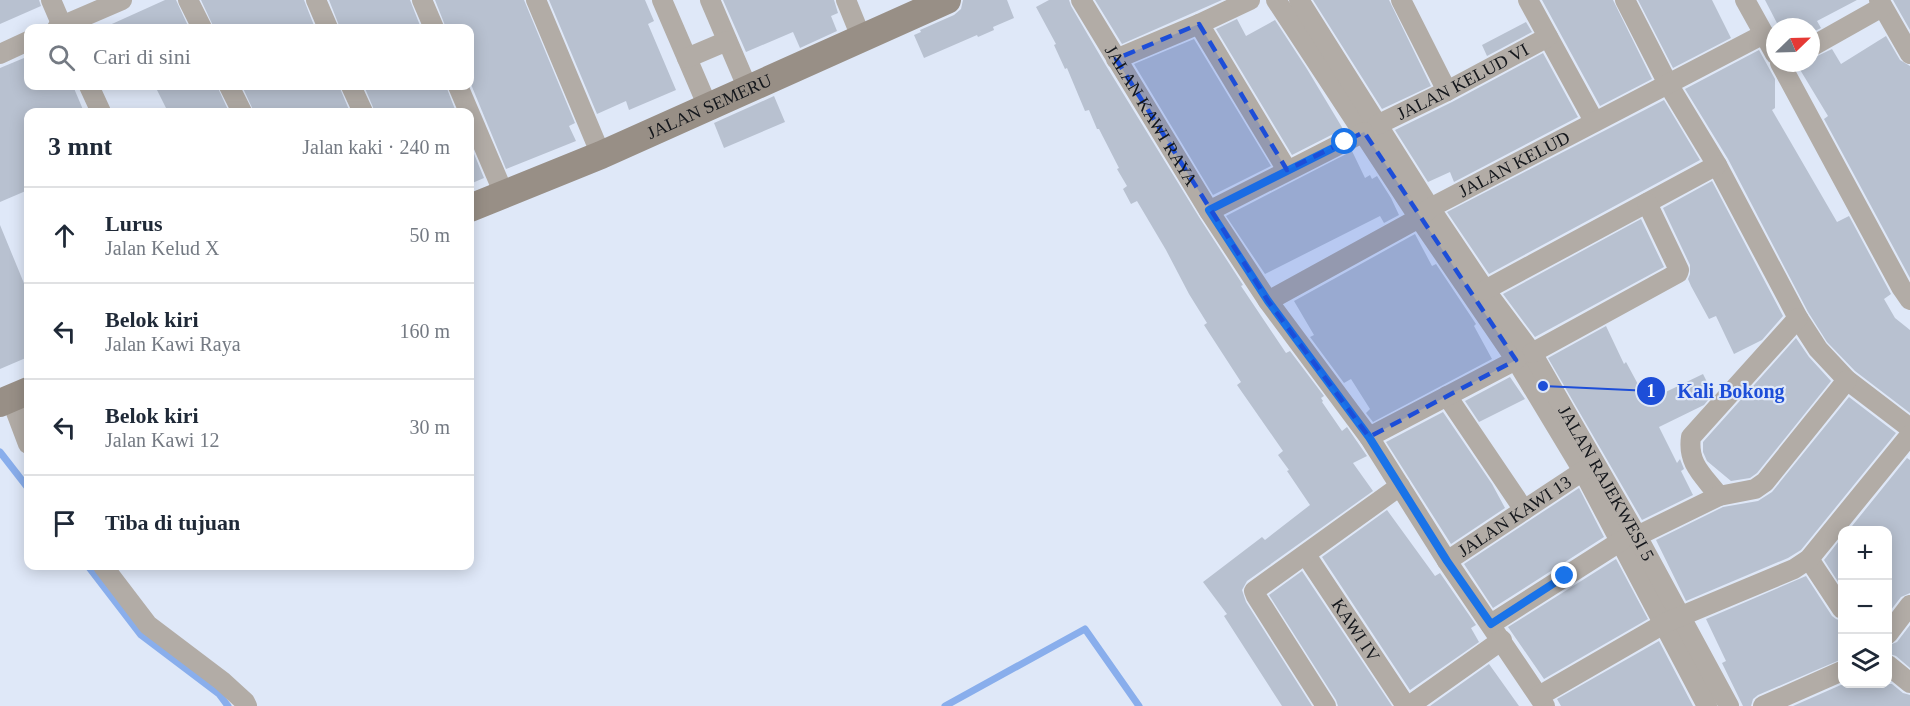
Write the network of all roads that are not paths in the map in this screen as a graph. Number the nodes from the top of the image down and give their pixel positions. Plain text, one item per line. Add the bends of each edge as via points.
1 (51, 0) edge
2 (122, 0) edge
3 (188, 0) edge
4 (316, 0) edge
5 (422, 0) edge
6 (536, 0) edge
7 (663, 0) edge
8 (710, 0) edge
9 (846, 0) edge
10 (946, 0) edge
11 (1081, 0) edge
12 (1250, 0) edge
13 (1276, 0) edge
14 (1299, 0) edge
15 (1401, 0) edge
16 (1528, 0) edge
17 (1624, 0) edge
18 (1745, 0) edge
19 (1881, 3) edge
20 (60, 24) edge
21 (70, 24) edge
22 (200, 24) edge
23 (326, 24) edge
24 (432, 24) edge
25 (1199, 24) junction
26 (1904, 32) edge
27 (1764, 34) junction
28 (861, 37) junction
29 (1548, 37) junction
30 (1766, 37) edge
31 (727, 41) junction
32 (1820, 41) edge
33 (24, 43) edge
34 (0, 54) edge
35 (1910, 54) edge
36 (687, 58) junction
37 (1116, 59) junction
38 (1786, 72) edge
39 (1668, 84) junction
40 (748, 89) junction
41 (91, 90) edge
42 (231, 90) edge
43 (353, 90) edge
44 (460, 90) edge
45 (1447, 91) junction
46 (708, 107) junction
47 (99, 108) edge
48 (240, 108) edge
49 (361, 108) edge
50 (467, 108) edge
51 (1594, 121) junction
52 (474, 124) edge
53 (1371, 129) junction
54 (601, 155) junction
55 (1717, 165) junction
56 (1287, 170) junction
57 (504, 194) junction
58 (1647, 203) junction
59 (474, 206) edge
60 (1209, 210) junction
61 (1425, 213) junction
62 (1485, 290) junction
63 (1910, 300) edge
64 (1268, 301) junction
65 (1798, 318) junction
66 (1524, 356) junction
67 (1846, 380) junction
68 (1447, 396) junction
69 (10, 399) edge
70 (1910, 428) edge
71 (24, 434) edge
72 (1369, 437) junction
73 (1907, 446) edge
74 (1583, 471) junction
75 (1400, 486) junction
76 (1719, 496) junction
77 (1524, 510) junction
78 (1629, 539) junction
79 (1306, 555) junction
80 (1809, 559) junction
81 (1447, 561) junction
82 (106, 570) edge
83 (1838, 603) edge
84 (1910, 605) edge
85 (1671, 620) junction
86 (1491, 624) junction
87 (1892, 628) edge
88 (1502, 640) junction
89 (1892, 669) edge
90 (1838, 673) edge
91 (1910, 683) edge
92 (1542, 701) edge
93 (247, 706) edge
94 (1326, 706) edge
95 (1407, 706) edge
96 (1707, 706) edge
97 (1729, 706) edge
98 (1763, 706) edge

1 - 20 street
2 - 21 street
3 - 22 street
4 - 23 street
5 - 24 street
6 - 54 street
7 - 36 street
8 - 31 street
9 - 28 street
10 - 28 street, JALAN SEMERU
11 - 37 street, JALAN KAWI RAYA
12 - 25 street
13 - 53 street
14 - 53 street
15 - 45 street
16 - 29 street
17 - 39 street
18 - 27 street
19 - 26 street
19 - 32 street
25 - 37 street
25 - 56 street
26 - 35 street
27 - 30 street
27 - 39 street, JALAN KELUD
28 - 40 street, JALAN SEMERU
29 - 45 street, JALAN KELUD VI
29 - 51 street
31 - 36 street
31 - 40 street
33 - 34 street
36 - 46 street
37 - 60 street, JALAN KAWI RAYA
38 - 63 street
39 - 51 street, JALAN KELUD
39 - 55 street
40 - 46 street, JALAN SEMERU
41 - 47 street
42 - 48 street
43 - 49 street
44 - 50 street
45 - 53 street, JALAN KELUD VI
46 - 54 street, JALAN SEMERU
51 - 61 street, JALAN KELUD
52 - 57 street
53 - 56 street, JALAN KELUD VI
53 - 61 street
54 - 57 street, JALAN SEMERU
55 - 58 street
55 - 65 street
56 - 60 street, JALAN KELUD VI
57 - 59 street, JALAN SEMERU
58 - 62 street
58 - 66 street via 1678,273
60 - 64 street, JALAN KAWI RAYA
61 - 62 street, JALAN RAJEKWESI 5
61 - 64 street, JALAN KELUD
61 - 66 street
62 - 66 street, JALAN RAJEKWESI 5
64 - 72 street, JALAN KAWI RAYA
65 - 67 street via 1818,349
65 - 76 street via 1691,437 1689,450 1693,462
66 - 68 street
66 - 74 street
66 - 78 street, JALAN RAJEKWESI 5
67 - 70 street
67 - 76 street via 1766,482 1755,489
68 - 72 street
68 - 77 street
69 - 71 street
72 - 75 street, JALAN KAWI RAYA
73 - 80 street
74 - 77 street, JALAN KAWI 13
74 - 78 street
75 - 79 street
75 - 81 street, JALAN KAWI RAYA
76 - 78 street
77 - 81 street, JALAN KAWI 13
78 - 85 street
78 - 86 street
79 - 94 street via 1254,591
79 - 95 street, KAWI IV
80 - 83 street
80 - 85 street via 1794,569
81 - 86 street, JALAN KAWI RAYA
82 - 93 street via 148,625 222,681
84 - 87 street
85 - 92 street
85 - 96 street
85 - 97 street
86 - 88 street, JALAN KAWI RAYA
88 - 92 street, JALAN KAWI RAYA
88 - 95 street
89 - 91 street
90 - 98 street

